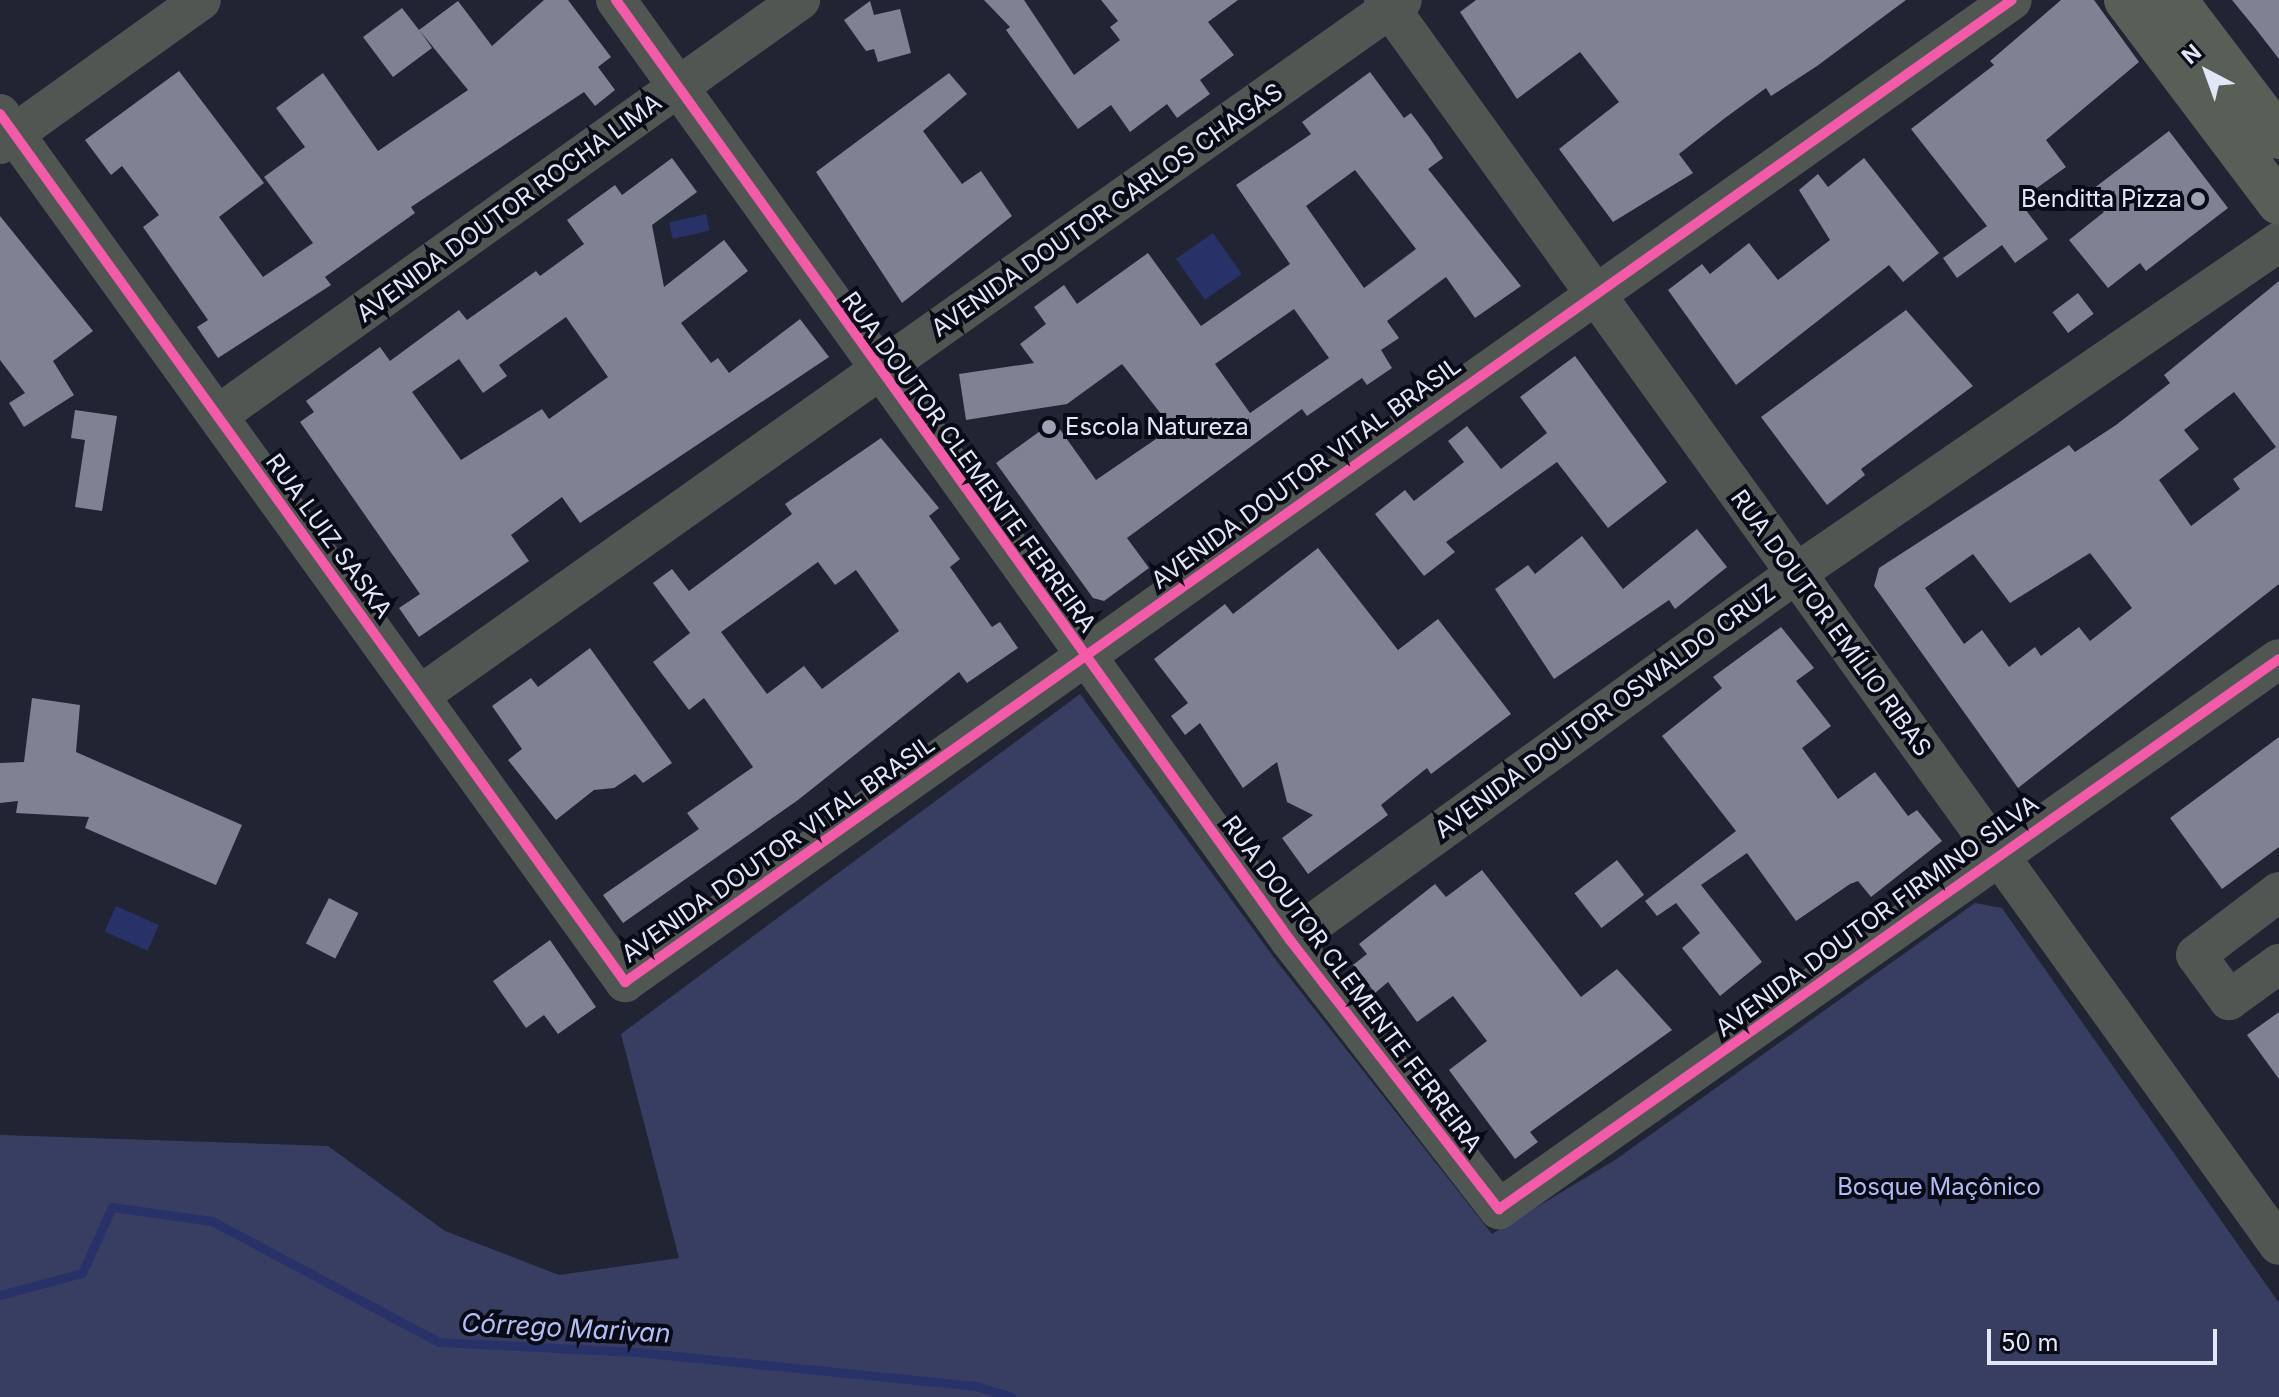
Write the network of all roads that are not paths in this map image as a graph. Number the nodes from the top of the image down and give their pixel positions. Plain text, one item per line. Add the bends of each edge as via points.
1 (201, 0) edge
2 (616, 0) edge
3 (800, 0) edge
4 (2012, 0) edge
5 (2126, 0) edge
6 (2175, 0) edge
7 (1392, 3) edge
8 (677, 88) junction
9 (5, 131) edge
10 (2279, 137) edge
11 (2279, 203) edge
12 (2279, 242) edge
13 (1594, 290) junction
14 (880, 371) junction
15 (218, 415) junction
16 (1795, 574) junction
17 (1085, 658) junction
18 (2279, 659) edge
19 (419, 696) junction
20 (1996, 853) junction
21 (2279, 892) edge
22 (1290, 940) junction
23 (2279, 964) edge
24 (625, 982) joint
25 (1499, 1209) joint
26 (2279, 1245) edge

1 - 9 street
2 - 8 street, RUA DOUTOR CLEMENTE FERREIRA
3 - 8 street, AVENIDA DOUTOR ROCHA LIMA
4 - 13 street, AVENIDA DOUTOR VITAL BRASIL
5 - 11 main road
6 - 10 main road
7 - 13 street, RUA DOUTOR EMÍLIO RIBAS
7 - 14 street, AVENIDA DOUTOR CARLOS CHAGAS
8 - 14 street, RUA DOUTOR CLEMENTE FERREIRA
8 - 15 street, AVENIDA DOUTOR ROCHA LIMA
9 - 15 street, RUA LUIZ SASKA
12 - 16 street, AVENIDA DOUTOR OSWALDO CRUZ
13 - 16 street, RUA DOUTOR EMÍLIO RIBAS
13 - 17 street, AVENIDA DOUTOR VITAL BRASIL
14 - 17 street, RUA DOUTOR CLEMENTE FERREIRA
14 - 19 street, AVENIDA DOUTOR CARLOS CHAGAS
15 - 19 street, RUA LUIZ SASKA
16 - 20 street, RUA DOUTOR EMÍLIO RIBAS
16 - 22 street, AVENIDA DOUTOR OSWALDO CRUZ
17 - 22 street, RUA DOUTOR CLEMENTE FERREIRA
17 - 24 street, AVENIDA DOUTOR VITAL BRASIL
18 - 20 street, AVENIDA DOUTOR FIRMINO SILVA
19 - 24 street, RUA LUIZ SASKA
20 - 25 street, AVENIDA DOUTOR FIRMINO SILVA
20 - 26 street, RUA DOUTOR EMÍLIO RIBAS
21 - 23 street via 2196,955 2229,1000
22 - 25 street, RUA DOUTOR CLEMENTE FERREIRA

